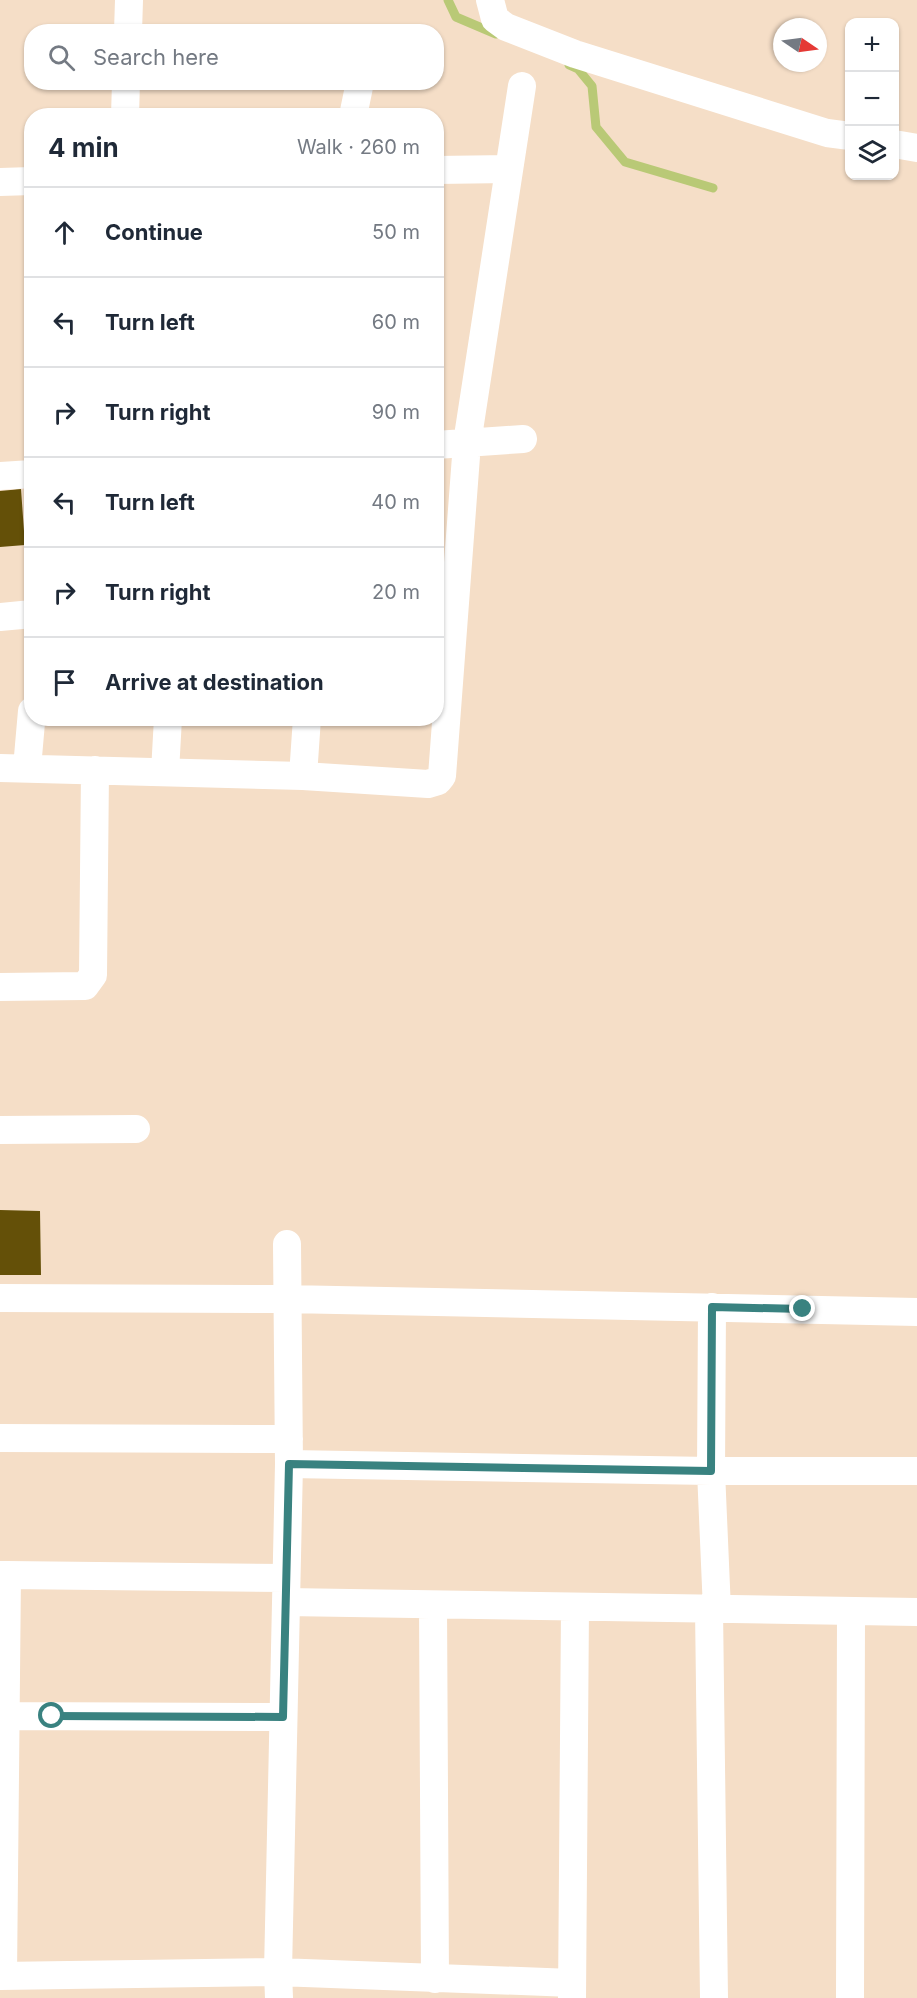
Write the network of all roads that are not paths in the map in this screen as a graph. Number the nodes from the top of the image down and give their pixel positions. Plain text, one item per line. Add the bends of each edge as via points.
1 (129, 0) edge
2 (490, 0) edge
3 (128, 24) edge
4 (522, 86) dead end
5 (126, 90) edge
6 (358, 90) edge
7 (125, 108) edge
8 (355, 108) edge
9 (845, 135) edge
10 (899, 145) edge
11 (917, 148) edge
12 (509, 169) junction
13 (444, 170) edge
14 (24, 181) edge
15 (0, 182) edge
16 (523, 439) dead end
17 (467, 443) junction
18 (444, 444) edge
19 (24, 474) edge
20 (0, 476) edge
21 (24, 616) edge
22 (0, 617) edge
23 (27, 726) edge
24 (168, 726) edge
25 (306, 726) edge
26 (14, 768) edge
27 (95, 770) junction
28 (165, 772) junction
29 (303, 776) junction
30 (0, 987) edge
31 (136, 1129) dead end
32 (0, 1130) edge
33 (287, 1244) dead end
34 (0, 1298) edge
35 (287, 1299) junction
36 (712, 1307) junction
37 (917, 1312) edge
38 (0, 1438) edge
39 (289, 1451) junction
40 (711, 1471) junction
41 (917, 1471) edge
42 (4, 1575) edge
43 (286, 1590) junction
44 (433, 1605) junction
45 (575, 1607) junction
46 (713, 1610) junction
47 (917, 1612) edge
48 (851, 1613) junction
49 (6, 1716) junction
50 (283, 1717) junction
51 (2, 1976) edge
52 (435, 1979) junction
53 (279, 1985) edge
54 (572, 1990) edge
55 (714, 1998) edge
56 (850, 1998) edge

1 - 3 street
2 - 9 street via 495,19 506,27 575,54
4 - 12 street
5 - 7 street
6 - 8 street
10 - 11 street
12 - 13 street
12 - 17 street
14 - 15 street
16 - 17 street
17 - 18 street
17 - 29 street via 442,776 428,784
19 - 20 street
21 - 22 street
23 - 26 street
24 - 28 street
25 - 29 street
26 - 27 street
27 - 28 street
27 - 30 street via 94,967 90,982 73,987
28 - 29 street
31 - 32 street
33 - 35 street
34 - 35 street
35 - 36 street
35 - 39 street
36 - 37 street
36 - 40 street
38 - 39 street
39 - 40 street
39 - 43 street
40 - 41 street
40 - 46 street
42 - 43 street
42 - 49 street
43 - 44 street
43 - 50 street
44 - 45 street
44 - 52 street
45 - 46 street
45 - 54 street
46 - 48 street
46 - 55 street
47 - 48 street
48 - 56 street
49 - 50 street
49 - 51 street
50 - 53 street
51 - 53 street
52 - 53 street
52 - 54 street

